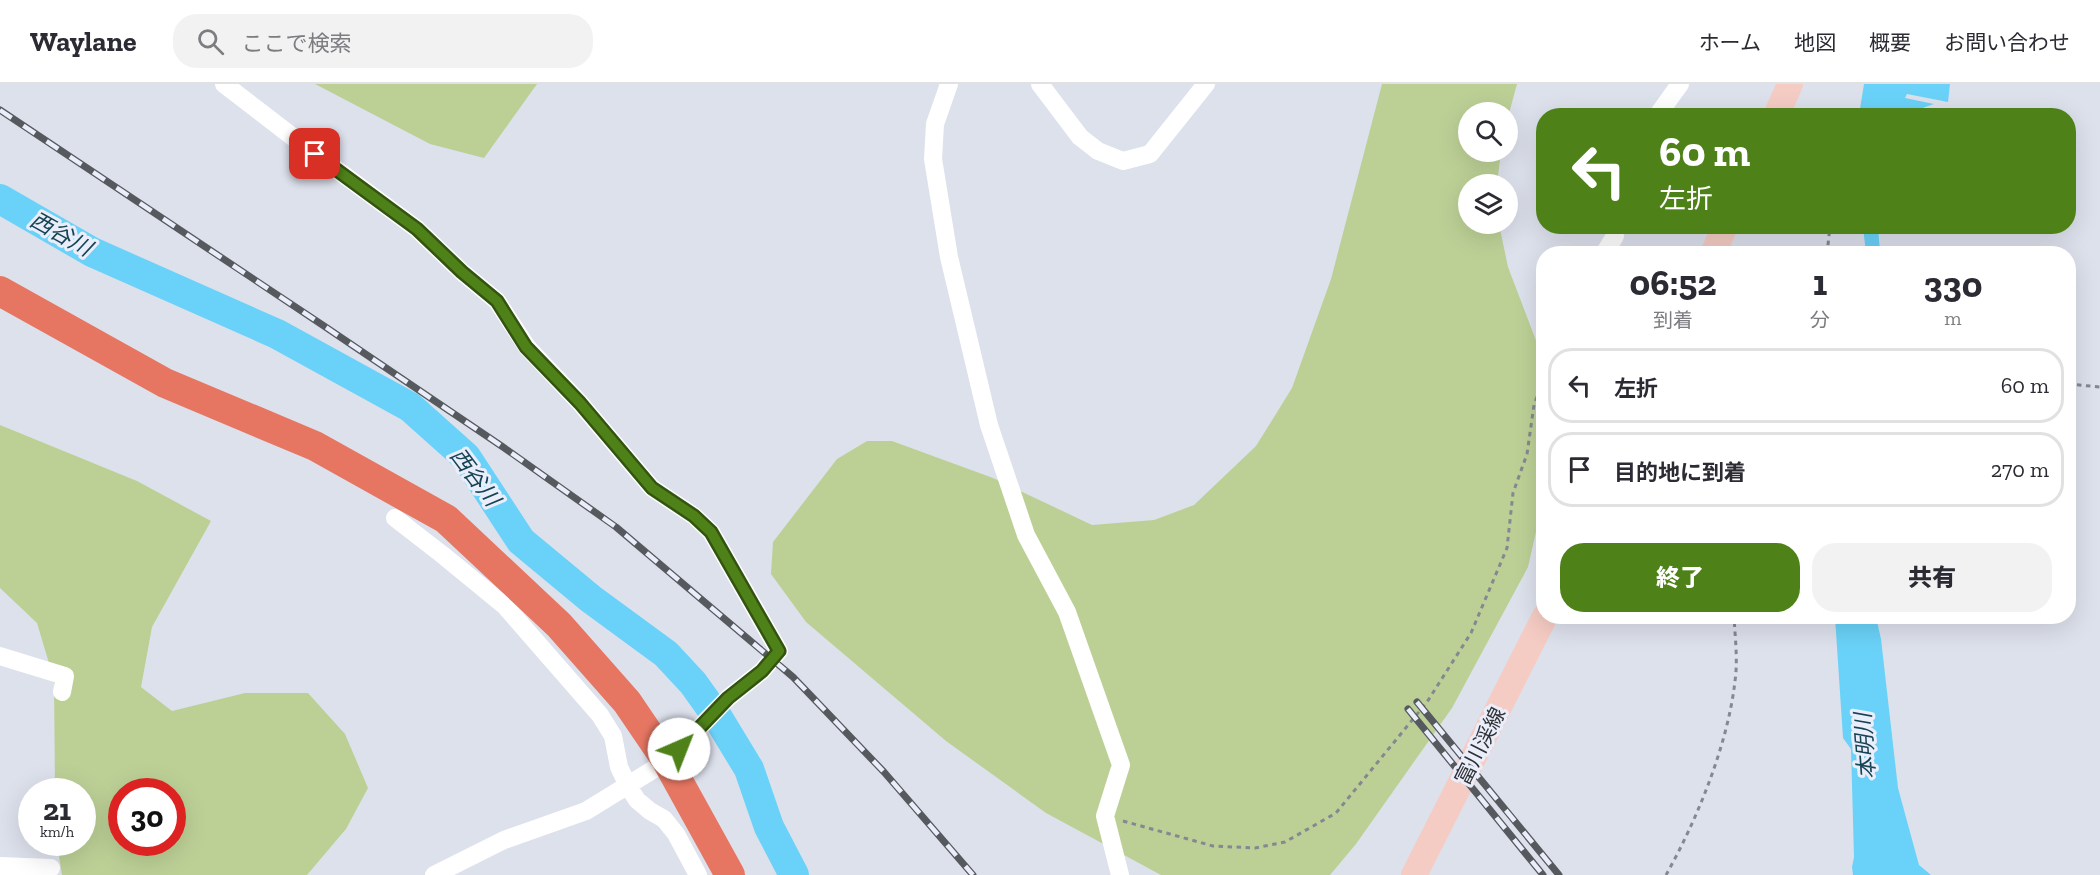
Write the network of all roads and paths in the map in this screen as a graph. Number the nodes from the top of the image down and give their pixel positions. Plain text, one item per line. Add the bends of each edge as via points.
1 (224, 84) edge
2 (949, 84) edge
3 (1040, 84) edge
4 (1206, 84) edge
5 (1680, 84) edge
6 (1790, 84) edge
7 (1663, 108) edge
8 (1780, 108) edge
9 (0, 291) edge
10 (2076, 385) edge
11 (2100, 387) edge
12 (1536, 399) edge
13 (395, 518) dead end
14 (1541, 624) edge
15 (1734, 624) edge
16 (0, 656) edge
17 (66, 676) dead end
18 (667, 761) junction
19 (628, 786) junction
20 (1105, 816) junction
21 (0, 866) edge
22 (51, 868) dead end
23 (434, 875) edge
24 (698, 875) edge
25 (730, 875) edge
26 (1120, 875) edge
27 (1414, 875) edge
28 (1666, 875) edge

1 - 18 street via 417,229 497,301 526,347 652,488 711,532 779,651
2 - 20 street via 935,124 933,159 949,258 989,425 1026,536 1067,612 1121,765
3 - 4 street via 1080,137 1098,151 1123,161 1150,154
5 - 7 street
6 - 8 main road
9 - 18 highway via 165,383 315,446 446,519 559,625 627,702
10 - 11 path
12 - 20 path via 1527,454 1513,493 1507,548 1471,633 1427,702 1336,813 1285,842 1255,848 1213,846
13 - 19 street via 505,606 555,663 613,736 619,767
14 - 27 main road, 富川渓線
15 - 28 path via 1735,680 1724,736 1709,782
16 - 17 street
18 - 19 street
18 - 25 highway
19 - 23 street via 586,811 504,840
19 - 24 street via 637,800 664,819 676,834
20 - 26 street
21 - 22 street

